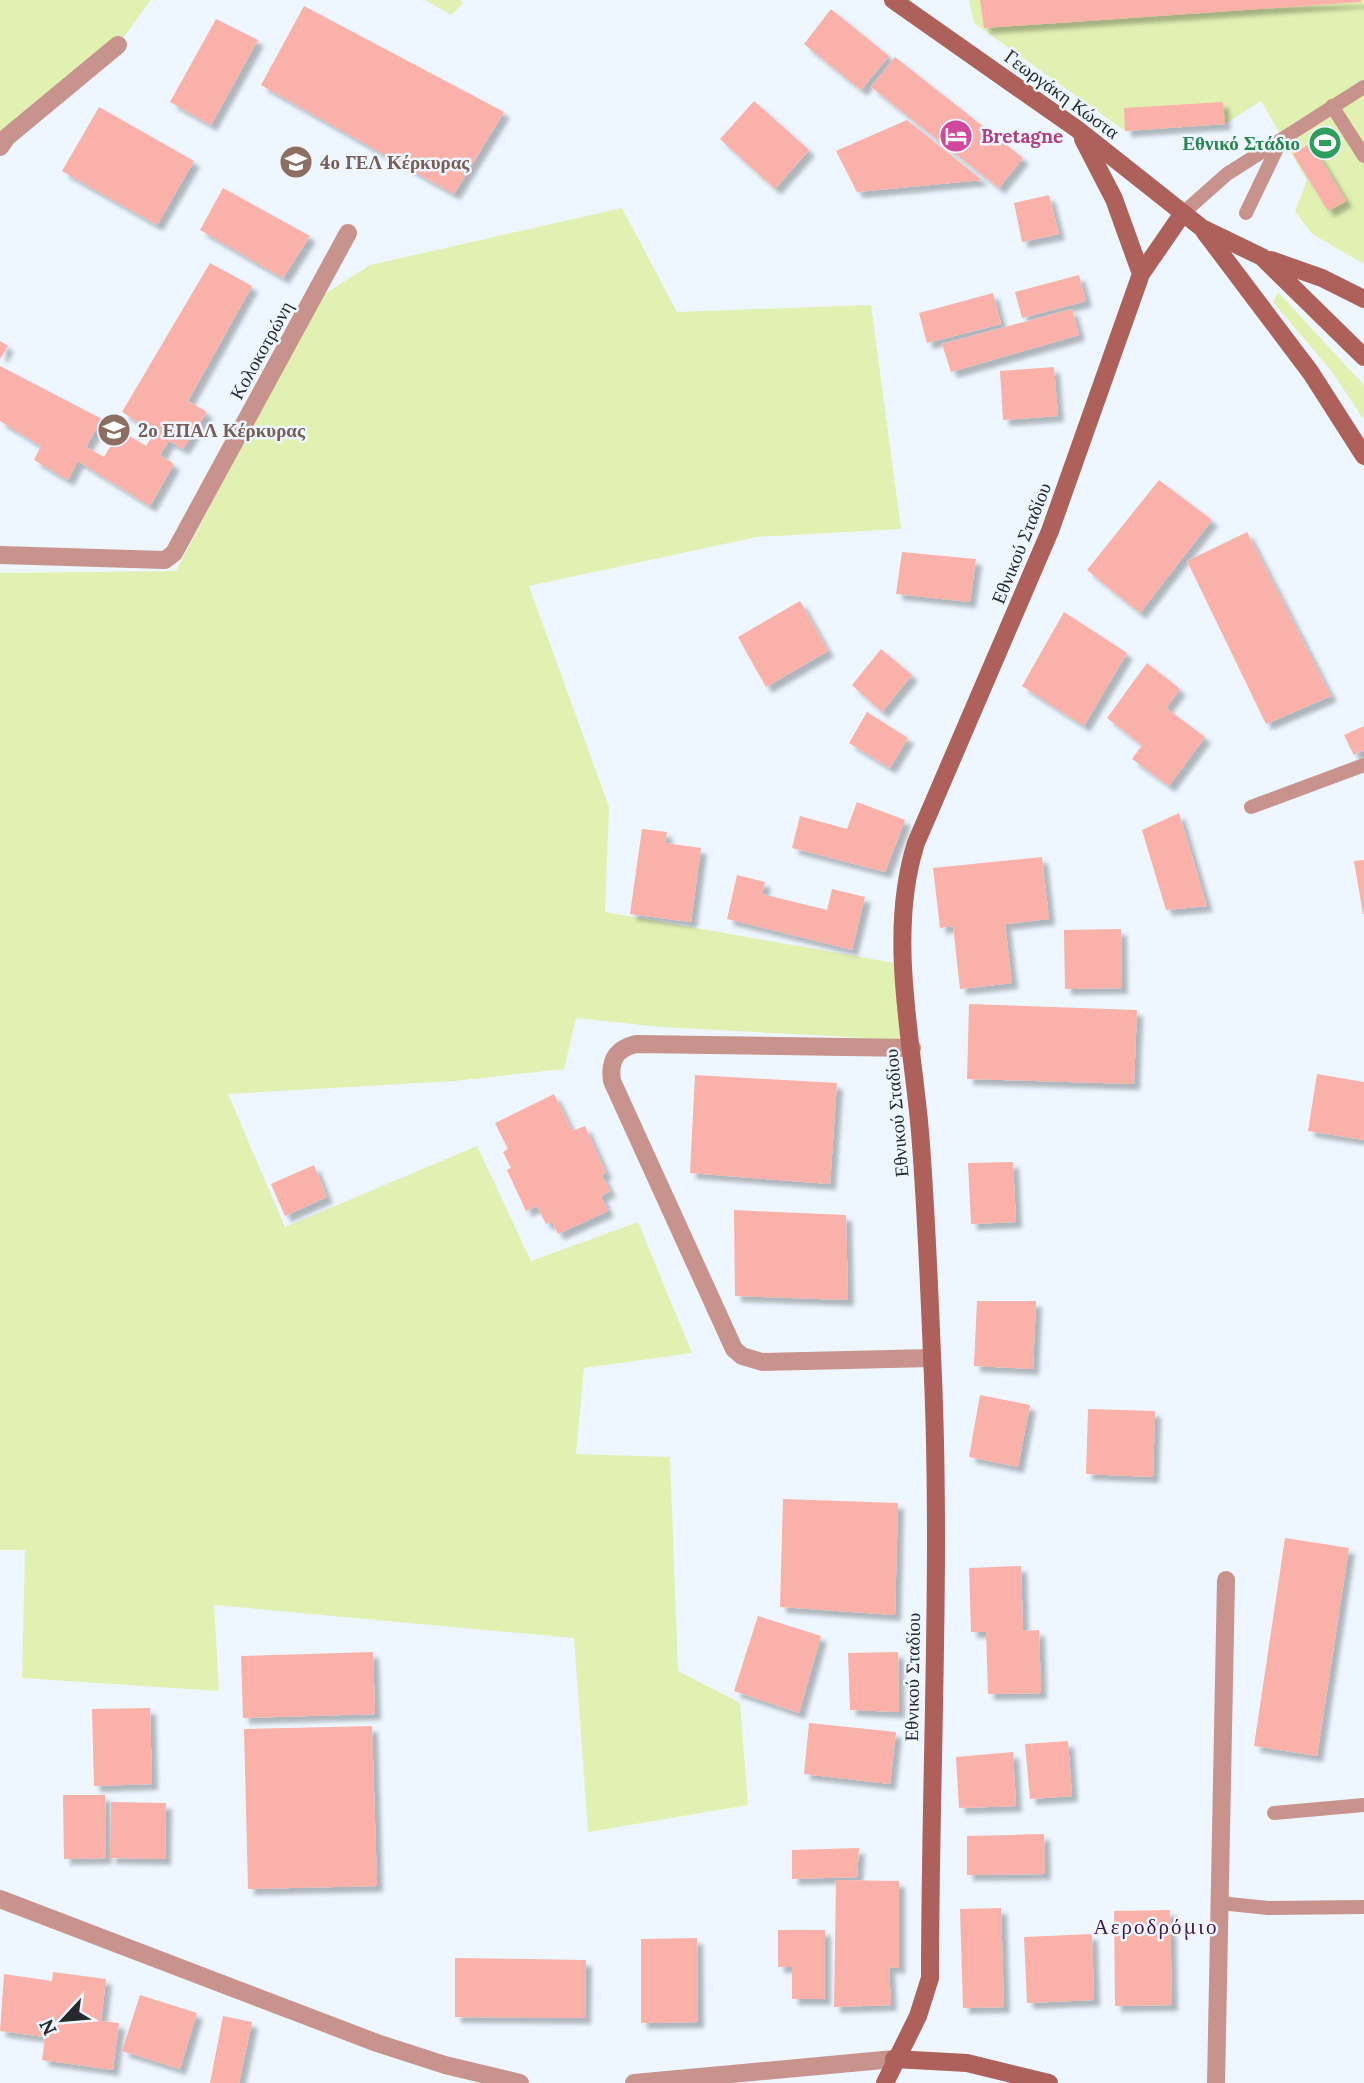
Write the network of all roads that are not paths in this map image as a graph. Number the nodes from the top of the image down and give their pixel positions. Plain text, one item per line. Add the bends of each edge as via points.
1 (892, 0) edge
2 (117, 45) dead end
3 (1364, 87) edge
4 (1332, 106) junction
5 (1077, 129) junction
6 (1282, 139) junction
7 (0, 147) edge
8 (1364, 156) edge
9 (1183, 213) junction
10 (1246, 213) dead end
11 (1202, 228) junction
12 (348, 233) dead end
13 (1262, 257) junction
14 (1142, 274) junction
15 (1364, 299) edge
16 (1364, 357) edge
17 (1364, 456) edge
18 (0, 555) edge
19 (1364, 765) edge
20 (1251, 807) dead end
21 (912, 1048) junction
22 (932, 1358) junction
23 (1226, 1580) dead end
24 (1364, 1805) edge
25 (1274, 1813) dead end
26 (0, 1899) edge
27 (1220, 1903) junction
28 (1364, 1907) edge
29 (894, 2059) junction
30 (520, 2083) edge
31 (634, 2083) edge
32 (885, 2083) edge
33 (1049, 2083) edge
34 (1216, 2083) edge

1 - 5 street, Γεωργάκη Κώστα
2 - 7 street
3 - 4 lane
4 - 6 lane
4 - 8 lane
5 - 9 street, Γεωργάκη Κώστα
5 - 14 street via 1114,199
6 - 9 lane via 1227,174
6 - 10 lane
9 - 11 street, Γεωργάκη Κώστα
9 - 14 street, Εθνικού Σταδίου
11 - 13 street, Γεωργάκη Κώστα
11 - 17 street, Γεωργάκη Κώστα via 1311,373
12 - 18 street, Κολοκοτρώνη via 174,553 165,560
13 - 15 street
13 - 16 street, Γεωργάκη Κώστα
14 - 21 street, Εθνικού Σταδίου via 1050,531 909,865 902,930
19 - 20 lane
21 - 22 street, Εθνικού Σταδίου
21 - 22 street via 636,1044 614,1056 610,1068 728,1340 741,1356 762,1362
22 - 29 street, Εθνικού Σταδίου via 935,1535 930,1978 918,2016
23 - 27 street
24 - 25 lane
26 - 30 street via 377,2042 445,2066
27 - 28 lane via 1268,1908
27 - 34 street
29 - 31 street
29 - 32 street, Εθνικού Σταδίου
29 - 33 street via 967,2063

